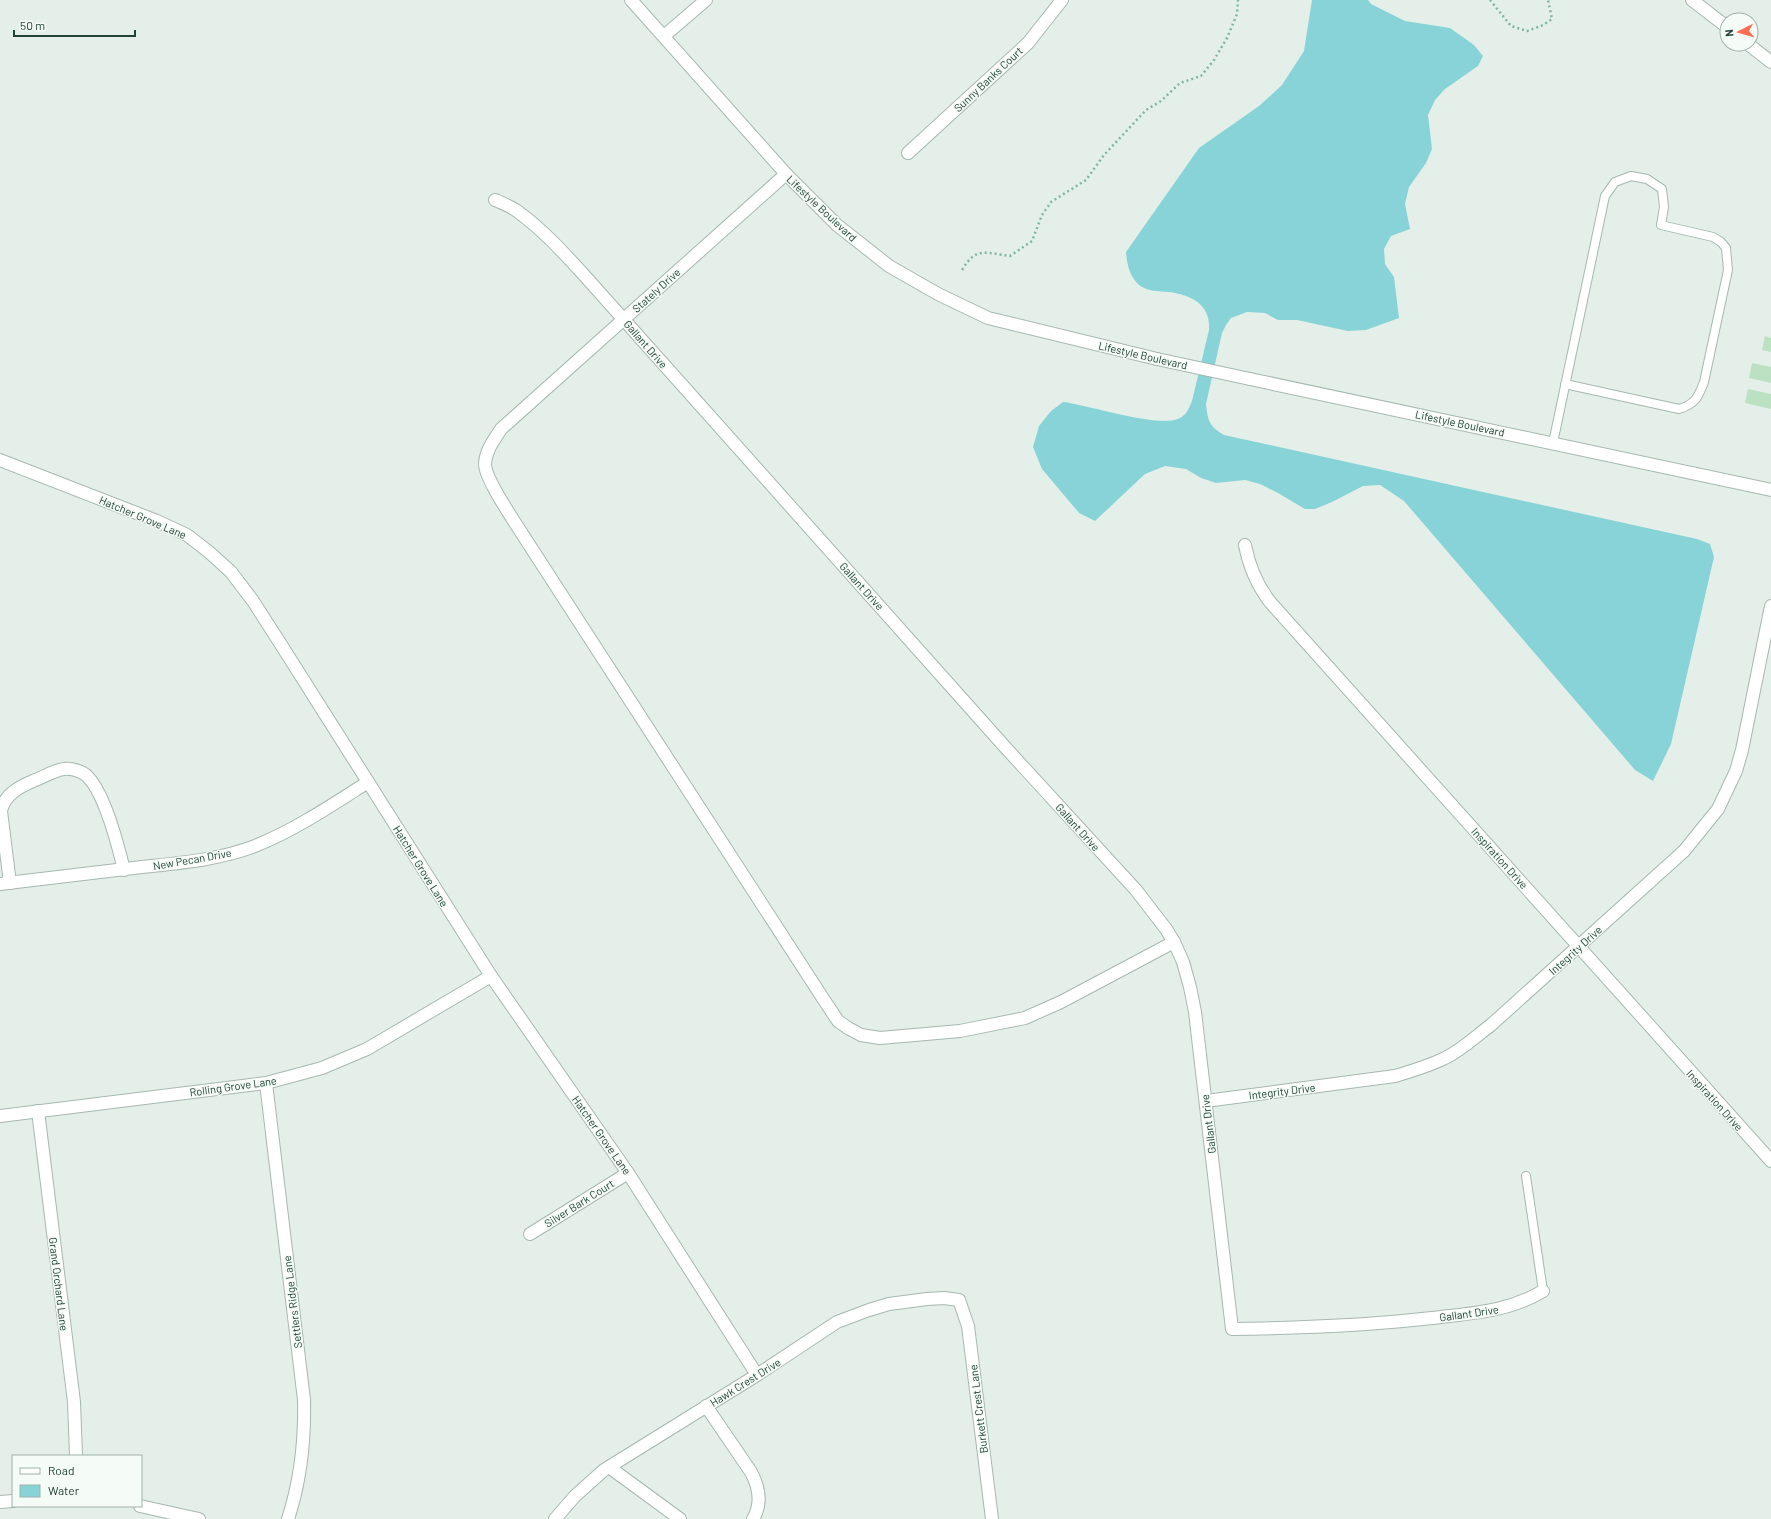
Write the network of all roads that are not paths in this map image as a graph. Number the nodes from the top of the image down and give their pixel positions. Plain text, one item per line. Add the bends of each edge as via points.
1 (631, 0) edge
2 (706, 0) edge
3 (1062, 0) edge
4 (1692, 0) edge
5 (1719, 21) edge
6 (664, 36) junction
7 (1758, 52) edge
8 (1771, 62) edge
9 (908, 153) dead end
10 (786, 174) junction
11 (495, 200) dead end
12 (624, 319) junction
13 (1565, 384) junction
14 (1553, 443) junction
15 (0, 460) edge
16 (1771, 490) edge
17 (1244, 545) dead end
18 (1771, 606) edge
19 (1767, 646) edge
20 (368, 782) junction
21 (124, 870) junction
22 (5, 883) edge
23 (1174, 942) junction
24 (1579, 947) junction
25 (491, 976) junction
26 (266, 1083) junction
27 (1206, 1101) junction
28 (38, 1112) junction
29 (0, 1116) edge
30 (1771, 1161) edge
31 (628, 1173) junction
32 (1526, 1176) dead end
33 (530, 1234) dead end
34 (1543, 1291) joint
35 (959, 1300) joint
36 (757, 1375) junction
37 (706, 1406) junction
38 (76, 1455) edge
39 (609, 1467) junction
40 (12, 1501) edge
41 (0, 1502) edge
42 (142, 1506) edge
43 (199, 1519) edge
44 (288, 1519) edge
45 (555, 1519) edge
46 (680, 1519) edge
47 (753, 1519) edge
48 (992, 1519) edge

1 - 6 street, Lifestyle Boulevard
2 - 6 street
3 - 9 street, Sunny Banks Court via 1028,43
4 - 5 street
6 - 10 street, Lifestyle Boulevard
7 - 8 street
10 - 12 street, Stately Drive
10 - 14 street, Lifestyle Boulevard via 837,225 889,266 938,294 988,318 1157,359
11 - 12 street, Gallant Drive via 516,210 557,245
12 - 23 street, Gallant Drive via 1005,747 1136,890
12 - 23 street, Stately Drive via 501,429 489,448 485,464 490,481 838,1021 861,1035 880,1038 960,1031 1024,1018 1061,1002
13 - 13 lane via 1605,196 1615,182 1631,176 1647,179 1662,189 1664,207 1661,225 1712,237 1726,248 1728,270 1704,382 1698,397 1690,406 1679,409
13 - 14 lane
14 - 16 street, Lifestyle Boulevard
15 - 20 street, Hatcher Grove Lane via 157,521 187,535 210,552 231,572 253,601
17 - 24 street, Inspiration Drive via 1253,574 1270,602
18 - 19 street, Integrity Drive
19 - 24 street, Integrity Drive via 1736,771 1718,809 1684,851
20 - 21 street, New Pecan Drive via 332,805 254,846 217,856
20 - 25 street, Hatcher Grove Lane
21 - 22 street, New Pecan Drive
21 - 22 street via 114,833 93,784 81,772 64,769 26,784 2,803
23 - 27 street, Gallant Drive via 1190,987
24 - 27 street, Integrity Drive via 1468,1043 1433,1064 1378,1079
24 - 30 street, Inspiration Drive
25 - 26 street, Rolling Grove Lane via 367,1049 322,1068
25 - 31 street, Hatcher Grove Lane
26 - 28 street, Rolling Grove Lane
26 - 44 street, Settlers Ridge Lane via 304,1400 305,1437 300,1474
27 - 34 street, Gallant Drive via 1232,1329 1353,1326 1496,1310 1526,1301
28 - 29 street, Rolling Grove Lane
28 - 38 street, Grand Orchard Lane via 74,1402
31 - 33 street, Silver Bark Court
31 - 36 street, Hatcher Grove Lane
32 - 34 lane
35 - 36 street, Hawk Crest Drive via 944,1298 909,1301 854,1315 837,1322
35 - 48 street, Burkett Crest Lane via 968,1326
36 - 37 street, Hawk Crest Drive
37 - 39 street, Hawk Crest Drive
37 - 47 street via 756,1482 759,1500
39 - 45 street, Hawk Crest Drive via 588,1483
39 - 46 street
40 - 41 street
42 - 43 street

